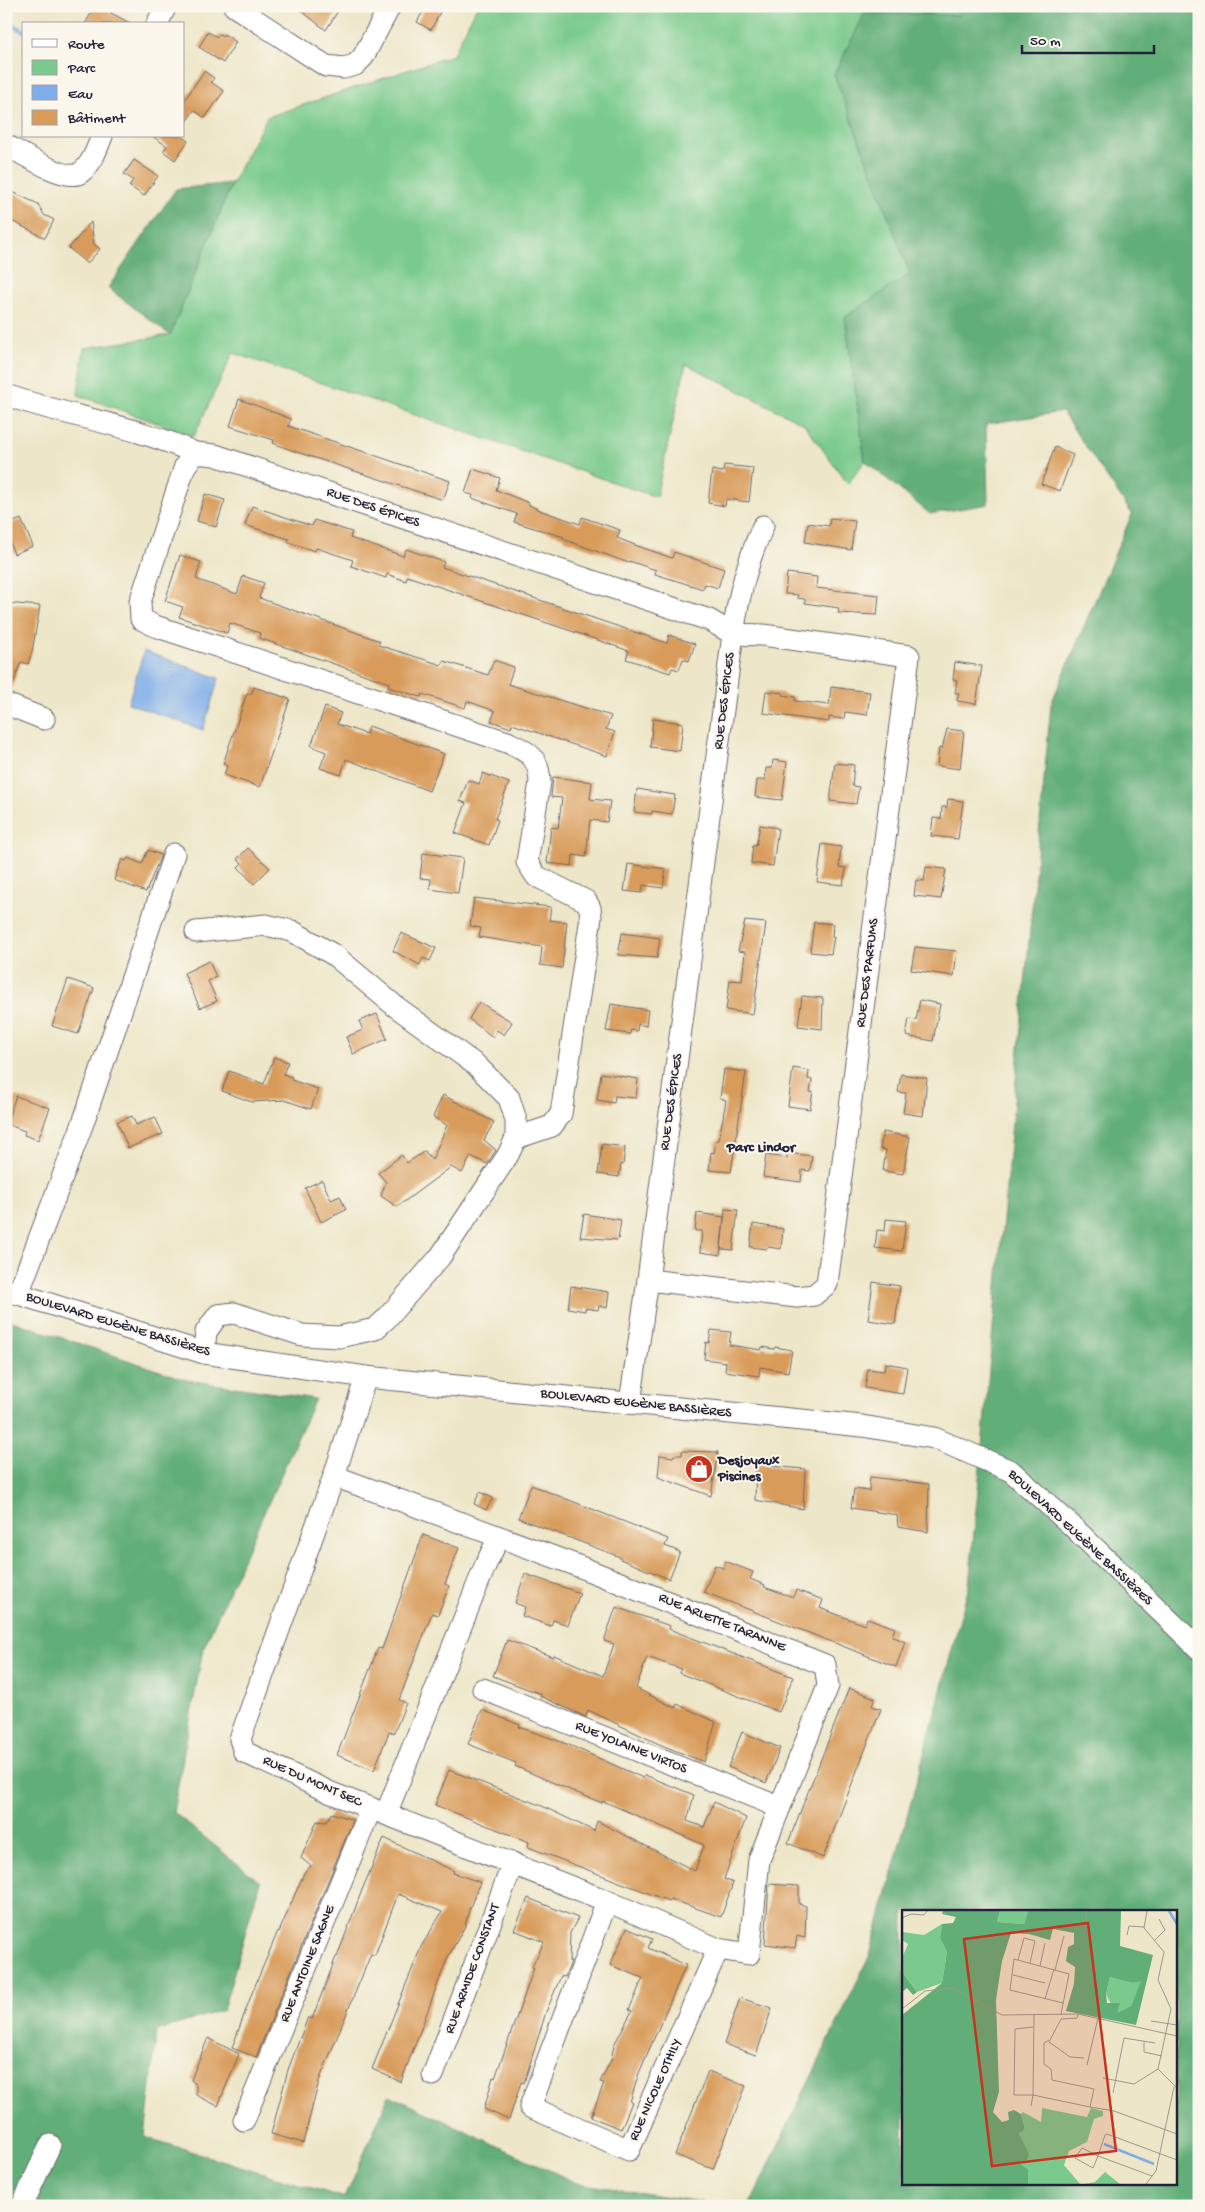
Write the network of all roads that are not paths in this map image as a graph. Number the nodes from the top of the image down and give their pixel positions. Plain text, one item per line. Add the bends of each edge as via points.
1 (166, 6) edge
2 (234, 6) edge
3 (390, 6) edge
4 (158, 22) edge
5 (101, 138) edge
6 (6, 145) edge
7 (6, 395) edge
8 (195, 453) junction
9 (763, 526) dead end
10 (733, 634) junction
11 (6, 704) edge
12 (44, 719) dead end
13 (174, 854) dead end
14 (196, 932) dead end
15 (516, 1138) junction
16 (648, 1280) junction
17 (12, 1292) edge
18 (204, 1353) junction
19 (366, 1377) junction
20 (630, 1403) junction
21 (334, 1476) junction
22 (500, 1537) junction
23 (1199, 1649) edge
24 (483, 1689) dead end
25 (779, 1807) junction
26 (378, 1811) junction
27 (512, 1863) junction
28 (607, 1901) junction
29 (718, 1949) junction
30 (749, 1954) joint
31 (433, 2075) dead end
32 (244, 2120) dead end
33 (50, 2145) dead end
34 (22, 2206) edge

1 - 4 street
2 - 3 street via 326,66 344,68 359,62
5 - 6 street via 89,165 79,174 64,175
7 - 8 street, RUE DES ÉPICES via 112,424
8 - 10 street, RUE DES ÉPICES via 215,455 709,620
8 - 15 street via 186,466 140,602 141,619 506,742 524,750 535,759 540,769 527,862 536,876 586,901 591,917 561,1114 552,1126
9 - 10 street via 737,607
10 - 16 street, RUE DES ÉPICES
10 - 16 street, RUE DES PARFUMS via 763,635 909,656 827,1284 814,1295 797,1297
11 - 12 street
13 - 17 street via 83,1124
14 - 15 street via 266,925 292,931 334,955 395,1006 476,1065 509,1098 516,1120
15 - 18 street via 440,1257 375,1329 339,1337 302,1334 234,1313 218,1315 206,1332
16 - 20 street, RUE DES ÉPICES
17 - 18 street, BOULEVARD EUGÈNE BASSIÈRES
18 - 19 street, BOULEVARD EUGÈNE BASSIÈRES
19 - 20 street, BOULEVARD EUGÈNE BASSIÈRES
19 - 21 street, RUE DU MONT SEC
20 - 23 street, BOULEVARD EUGÈNE BASSIÈRES via 862,1426 934,1438 1011,1471
21 - 22 street, RUE ARLETTE TARANNE
21 - 26 street, RUE DU MONT SEC via 240,1739 244,1752
22 - 25 street, RUE ARLETTE TARANNE via 826,1665 828,1686
22 - 26 street, RUE ANTOINE SAGNE
24 - 25 street, RUE YOLAINE VIRTOS
25 - 30 street, RUE ARLETTE TARANNE via 759,1860
26 - 27 street, RUE DU MONT SEC
26 - 32 street, RUE ANTOINE SAGNE
27 - 28 street, RUE DU MONT SEC
27 - 31 street, RUE ARMIDE CONSTANT
28 - 29 street, RUE DU MONT SEC
28 - 29 street, RUE NICOLE OTHILY via 530,2107 629,2150
29 - 30 street, RUE DU MONT SEC
33 - 34 street

